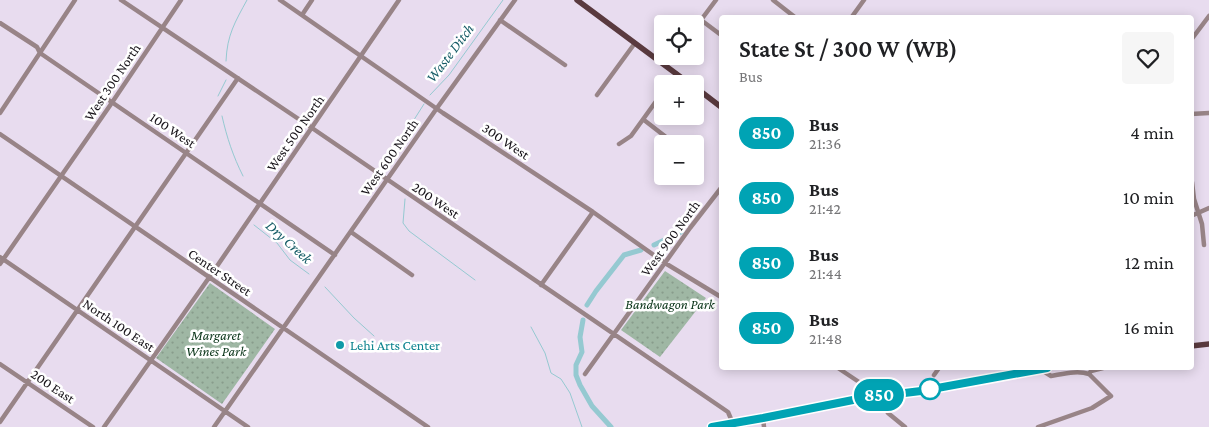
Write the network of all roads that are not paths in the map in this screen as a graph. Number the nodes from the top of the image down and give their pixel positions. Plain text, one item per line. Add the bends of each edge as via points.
1 (75, 0) edge
2 (122, 0) edge
3 (181, 0) edge
4 (280, 0) edge
5 (312, 0) edge
6 (399, 0) edge
7 (515, 0) edge
8 (577, 0) edge
9 (716, 0) edge
10 (773, 0) edge
11 (864, 0) edge
12 (779, 2) edge
13 (302, 15) junction
14 (793, 15) edge
15 (852, 15) edge
16 (1209, 16) edge
17 (500, 20) junction
18 (0, 23) edge
19 (162, 28) junction
20 (719, 33) edge
21 (1194, 36) edge
22 (635, 43) junction
23 (40, 53) junction
24 (361, 56) junction
25 (565, 66) dead end
26 (677, 74) edge
27 (238, 78) junction
28 (704, 94) edge
29 (598, 95) dead end
30 (112, 102) junction
31 (719, 105) edge
32 (654, 106) edge
33 (437, 108) junction
34 (0, 113) edge
35 (1209, 113) edge
36 (1194, 114) edge
37 (644, 120) junction
38 (312, 128) junction
39 (0, 134) edge
40 (663, 135) edge
41 (619, 144) dead end
42 (187, 153) junction
43 (61, 176) junction
44 (387, 180) junction
45 (719, 191) edge
46 (1194, 200) edge
47 (261, 202) junction
48 (1209, 208) edge
49 (593, 212) junction
50 (1198, 213) junction
51 (1194, 215) edge
52 (134, 226) junction
53 (351, 232) junction
54 (1204, 245) dead end
55 (335, 255) junction
56 (1, 260) edge
57 (665, 263) junction
58 (412, 275) dead end
59 (209, 278) junction
60 (541, 285) junction
61 (719, 296) edge
62 (77, 310) junction
63 (283, 328) junction
64 (614, 334) junction
65 (1209, 344) edge
66 (1194, 346) edge
67 (151, 360) junction
68 (0, 364) edge
69 (841, 370) edge
70 (938, 370) edge
71 (1035, 370) edge
72 (1042, 370) edge
73 (1091, 370) edge
74 (585, 374) dead end
75 (1089, 374) junction
76 (934, 375) dead end
77 (27, 382) junction
78 (875, 396) junction
79 (226, 411) junction
80 (763, 418) junction
81 (0, 422) edge
82 (1052, 423) junction
83 (732, 424) junction
84 (897, 425) edge
85 (93, 427) edge
86 (104, 427) edge
87 (214, 427) edge
88 (248, 427) edge
89 (428, 427) edge
90 (712, 427) edge
91 (764, 427) edge
92 (905, 427) edge
93 (1038, 427) edge
94 (1058, 427) edge

1 - 23 street
2 - 19 street, 200 West
3 - 19 street, West 300 North
4 - 13 street, 300 West
5 - 13 street
6 - 24 street, West 500 North
7 - 17 street, West 600 North
8 - 22 main road
9 - 20 street via 701,20
10 - 12 street
11 - 15 street
12 - 14 street
13 - 24 street, 300 West
16 - 21 street
17 - 25 street
17 - 33 street, West 600 North
18 - 23 street, 100 West via 37,47
19 - 27 street, 200 West
19 - 30 street, West 300 North
22 - 26 main road
22 - 29 street
23 - 30 street, 100 West
23 - 34 street
24 - 33 street, 300 West
24 - 38 street, West 500 North
27 - 38 street, 200 West
27 - 42 street
28 - 31 main road
30 - 42 street, 100 West
30 - 43 street, West 300 North
32 - 37 street
33 - 44 street, West 600 North
33 - 49 street, 300 West
35 - 36 street
37 - 40 street
37 - 41 street via 631,136
38 - 44 street, 200 West
38 - 47 street, West 500 North
39 - 43 street, Center Street
42 - 47 street, 100 West
42 - 52 street
43 - 52 street, Center Street
43 - 56 street, West 300 North
44 - 53 street, West 600 North
44 - 60 street, 200 West
45 - 57 street, West 900 North
46 - 50 street
47 - 55 street, 100 West
47 - 59 street, West 500 North
48 - 50 street
49 - 57 street, 300 West
49 - 60 street
50 - 51 street
50 - 54 street
52 - 59 street, Center Street
52 - 62 street
53 - 55 street, West 600 North
53 - 58 street
55 - 63 street, West 600 North
56 - 62 street, North 100 East
57 - 61 street, 300 West
57 - 64 street, West 900 North
59 - 63 street, Center Street
59 - 67 street, West 500 North
60 - 64 street, 200 West
62 - 67 street, North 100 East
62 - 77 street
63 - 79 street, West 600 North
63 - 89 street, Center Street
64 - 74 street, West 900 North
64 - 83 street, 200 West via 728,412
65 - 66 main road
67 - 79 street, North 100 East
67 - 86 street, West 500 North
68 - 77 street, 200 East
69 - 78 street
70 - 76 street
71 - 78 main road
72 - 75 street via 1051,376 1075,372
73 - 75 street
75 - 82 street via 1111,396 1092,408
77 - 81 street
77 - 85 street, 200 East
78 - 80 main road
78 - 84 street
79 - 87 street, West 600 North
79 - 88 street, North 100 East
80 - 83 main road
80 - 91 street
82 - 93 street
82 - 94 street
83 - 90 main road
84 - 92 street

